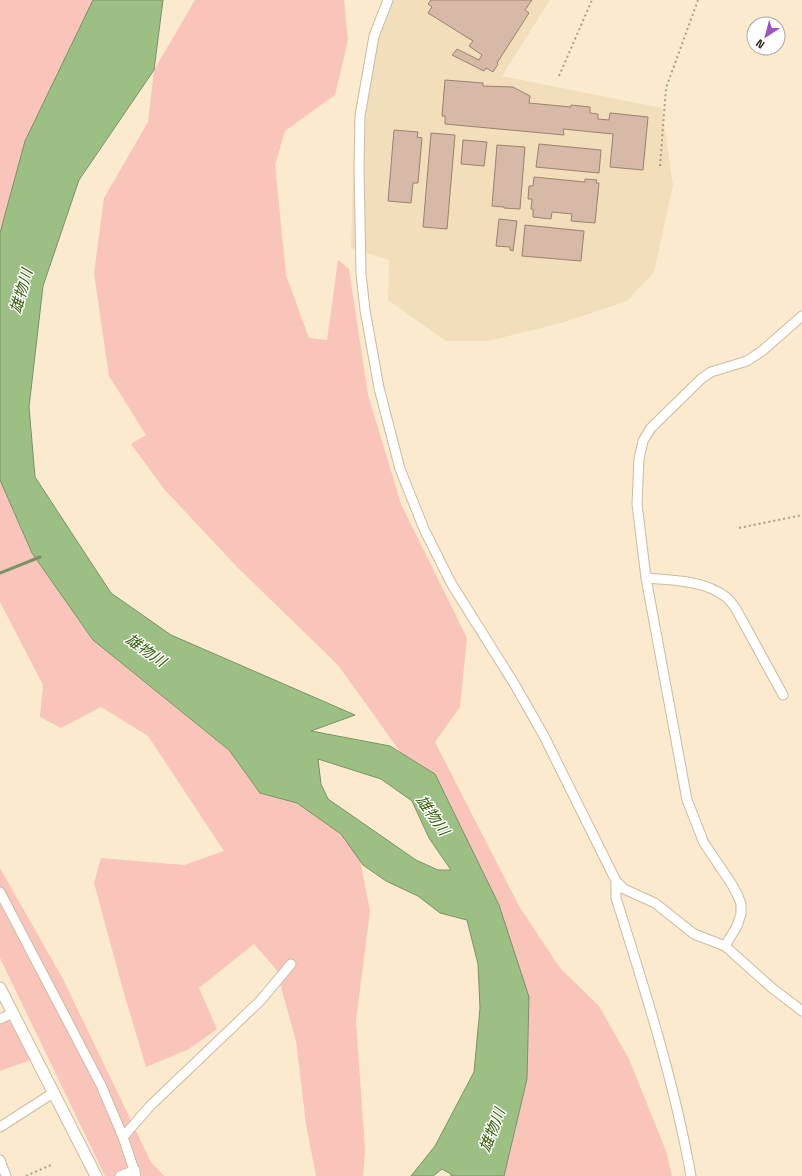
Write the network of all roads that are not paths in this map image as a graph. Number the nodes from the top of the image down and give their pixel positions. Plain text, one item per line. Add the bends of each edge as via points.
1 (388, 0) edge
2 (802, 316) edge
3 (646, 578) junction
4 (783, 695) dead end
5 (616, 881) junction
6 (0, 892) edge
7 (725, 946) junction
8 (291, 964) dead end
9 (0, 988) edge
10 (802, 1011) edge
11 (13, 1013) junction
12 (0, 1020) edge
13 (53, 1093) junction
14 (0, 1127) edge
15 (123, 1137) junction
16 (0, 1160) edge
17 (136, 1173) edge
18 (6, 1176) edge
19 (96, 1176) edge
20 (120, 1176) edge
21 (691, 1176) edge

1 - 5 street via 374,36 360,123 361,274 379,388 400,469 424,530 451,583 516,684
2 - 3 street via 747,362 711,372 701,379 651,428 643,441 639,458 637,504
3 - 4 street via 695,584 710,588 726,597 736,609
3 - 7 street via 687,800 704,843 731,883 741,904 737,926
5 - 7 street via 624,889 655,903 694,934
5 - 21 street via 616,898 653,1017 683,1130
6 - 15 street via 101,1085
7 - 10 street
8 - 15 street via 260,1002 150,1106
9 - 11 street
11 - 12 street
11 - 13 street
13 - 14 street
13 - 19 street
15 - 17 street
16 - 18 street
17 - 20 street

